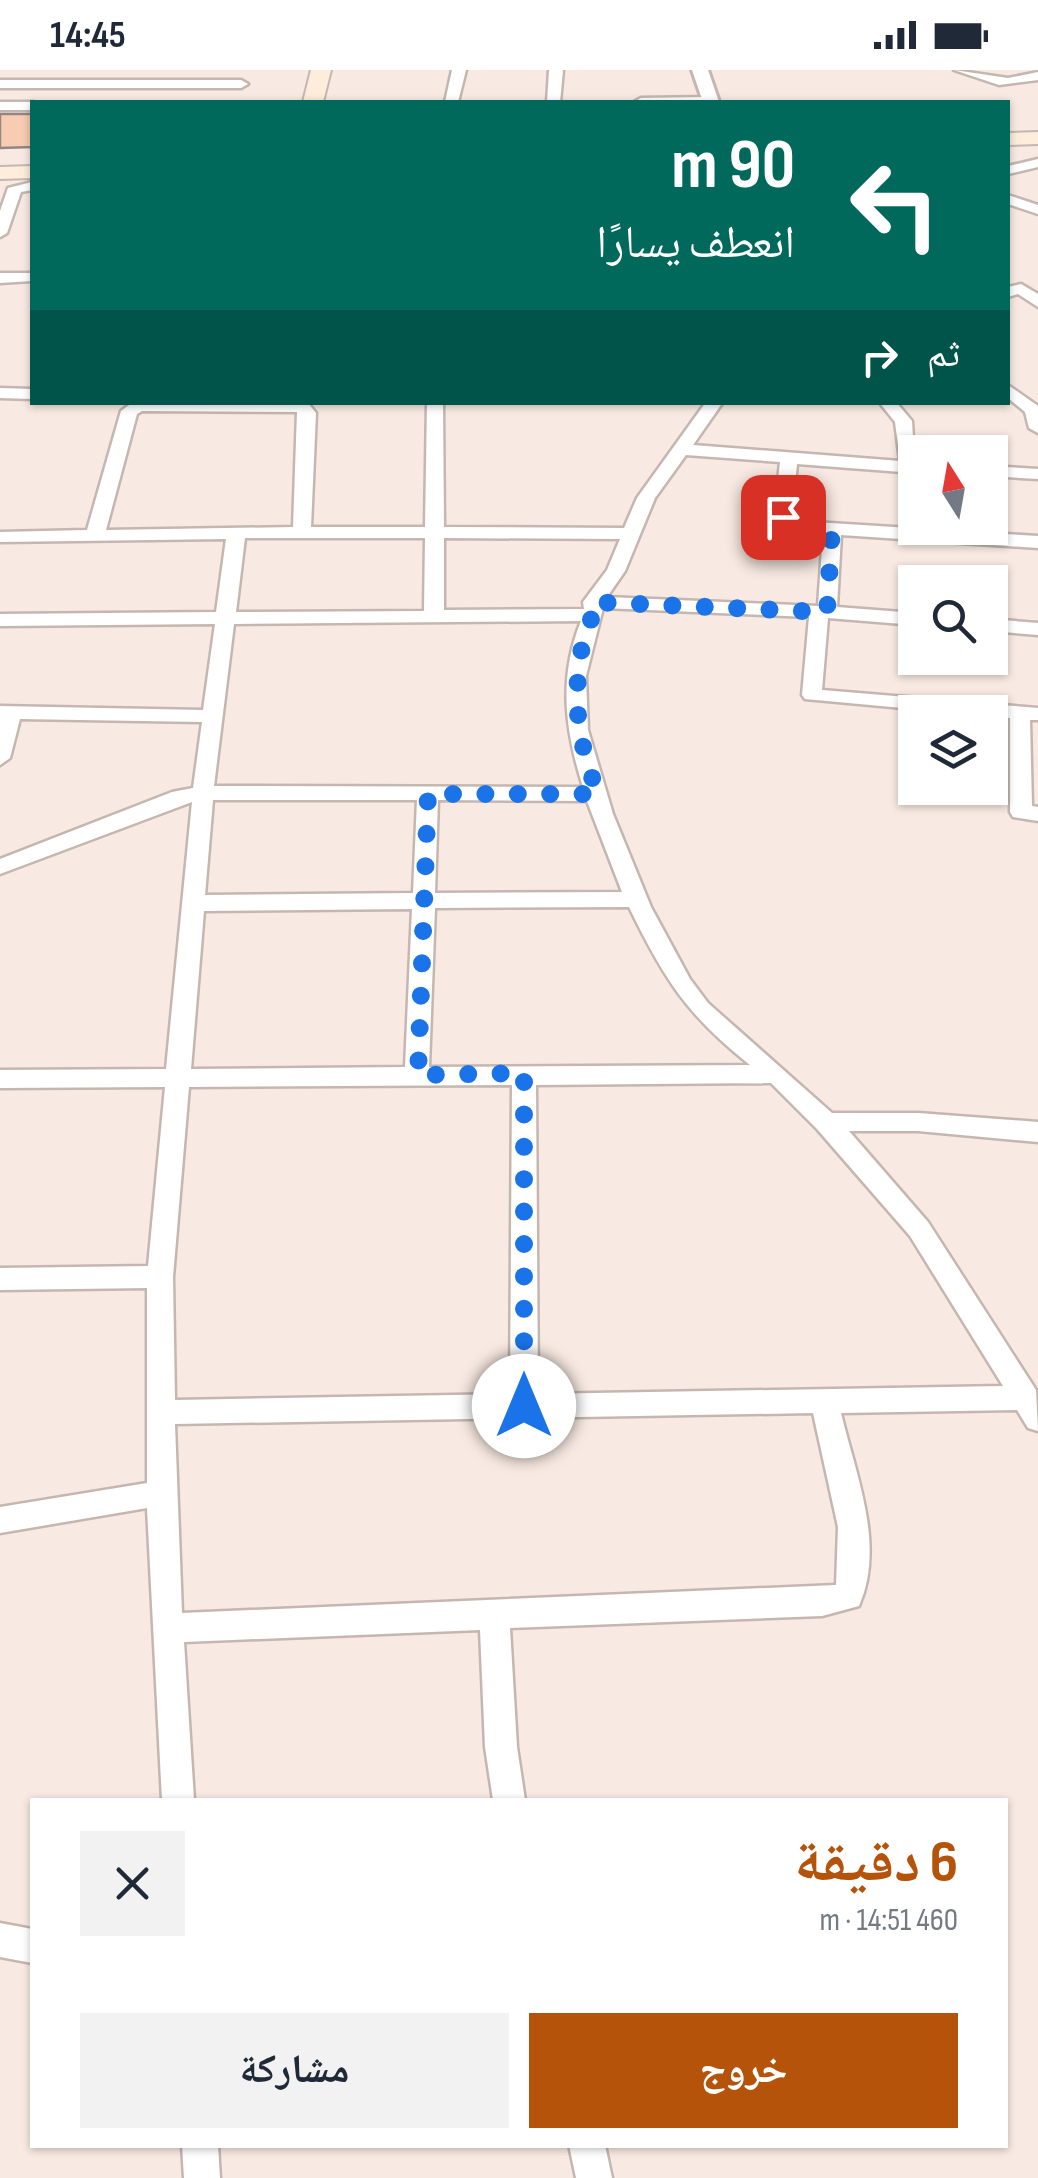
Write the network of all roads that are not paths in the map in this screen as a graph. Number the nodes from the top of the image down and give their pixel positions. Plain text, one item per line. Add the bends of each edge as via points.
1 (321, 70) edge
2 (459, 70) edge
3 (556, 70) edge
4 (700, 70) edge
5 (964, 70) edge
6 (1038, 76) edge
7 (107, 77) edge
8 (0, 84) edge
9 (241, 84) dead end
10 (314, 100) edge
11 (452, 100) edge
12 (554, 100) edge
13 (709, 100) edge
14 (0, 106) edge
15 (30, 106) edge
16 (1038, 138) edge
17 (1010, 139) edge
18 (1038, 149) edge
19 (30, 162) edge
20 (1011, 162) edge
21 (0, 163) edge
22 (1038, 164) edge
23 (30, 173) edge
24 (1038, 174) edge
25 (5, 183) edge
26 (30, 186) edge
27 (1010, 200) edge
28 (1038, 210) edge
29 (1, 226) edge
30 (30, 277) edge
31 (0, 278) edge
32 (1014, 290) edge
33 (1038, 302) edge
34 (1010, 392) edge
35 (0, 394) edge
36 (30, 394) edge
37 (435, 405) edge
38 (713, 405) edge
39 (890, 405) edge
40 (1038, 428) edge
41 (906, 435) edge
42 (680, 449) junction
43 (789, 455) junction
44 (898, 467) edge
45 (1008, 472) edge
46 (1038, 474) edge
47 (832, 529) junction
48 (302, 532) junction
49 (236, 534) junction
50 (434, 534) junction
51 (631, 534) junction
52 (96, 536) junction
53 (0, 537) edge
54 (1038, 542) edge
55 (594, 609) junction
56 (823, 612) junction
57 (434, 616) junction
58 (225, 618) junction
59 (898, 619) edge
60 (0, 620) edge
61 (1008, 626) edge
62 (1038, 629) edge
63 (6, 713) edge
64 (1029, 714) edge
65 (211, 716) junction
66 (0, 758) edge
67 (204, 792) junction
68 (428, 794) junction
69 (598, 794) junction
70 (1038, 814) edge
71 (0, 867) edge
72 (636, 899) junction
73 (424, 901) junction
74 (192, 902) junction
75 (524, 1073) junction
76 (776, 1074) junction
77 (418, 1075) junction
78 (0, 1079) edge
79 (175, 1079) junction
80 (826, 1122) junction
81 (1038, 1132) edge
82 (160, 1276) junction
83 (0, 1279) edge
84 (1029, 1393) edge
85 (824, 1402) junction
86 (524, 1406) junction
87 (160, 1412) junction
88 (162, 1493) junction
89 (0, 1520) edge
90 (494, 1614) junction
91 (167, 1628) junction
92 (178, 1798) edge
93 (510, 1798) edge
94 (0, 1940) edge
95 (30, 1946) edge
96 (200, 2148) edge
97 (588, 2148) edge
98 (202, 2178) edge
99 (594, 2178) edge

1 - 10 main road
2 - 11 street
3 - 12 street
4 - 13 street
5 - 6 street via 996,82
7 - 8 street
7 - 9 street
14 - 15 street
16 - 17 main road
18 - 20 main road
19 - 21 main road
20 - 22 street
20 - 24 street
23 - 25 main road
25 - 26 street
25 - 29 street
27 - 28 street
30 - 31 street
32 - 33 street
34 - 40 street via 1033,410
35 - 36 street
37 - 50 street
38 - 42 street
39 - 41 street
42 - 43 street
42 - 51 street
43 - 44 street
43 - 47 street via 785,522
45 - 46 street
47 - 54 street
47 - 56 street
48 - 49 street
48 - 50 street
48 - 52 street via 308,413 302,407 140,406 128,411
49 - 52 street
49 - 58 street
50 - 51 street
50 - 57 street
51 - 55 street
52 - 53 street
55 - 56 street
55 - 57 street
55 - 69 street via 574,698
56 - 59 street
56 - 64 street via 812,695
57 - 58 street
58 - 60 street
58 - 65 street
61 - 62 street
63 - 65 street
63 - 66 street
64 - 70 street via 1021,812
65 - 67 street
67 - 68 street
67 - 71 street
67 - 74 street
68 - 69 street
68 - 73 street
69 - 72 street
72 - 73 street
72 - 76 street via 700,1009
73 - 74 street
73 - 77 street
74 - 79 street
75 - 76 street
75 - 77 street
75 - 86 street
76 - 80 street
77 - 79 street
78 - 79 street
79 - 82 street
80 - 81 street
80 - 84 street via 919,1229
82 - 83 street
82 - 87 street
84 - 85 street
85 - 86 street
85 - 90 street via 855,1546 856,1578 848,1596
86 - 87 street
87 - 88 street
88 - 89 street
88 - 91 street
90 - 91 street
90 - 93 street
91 - 92 street
94 - 95 street
96 - 98 street
97 - 99 street

